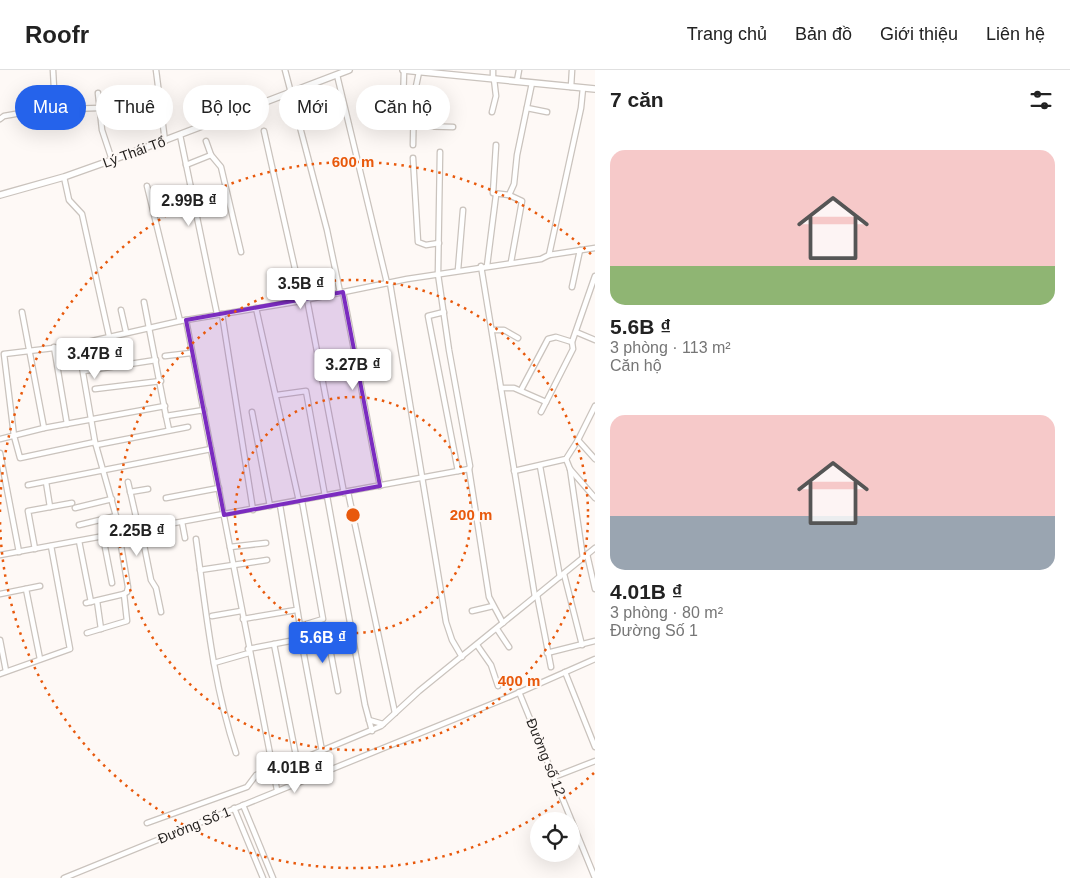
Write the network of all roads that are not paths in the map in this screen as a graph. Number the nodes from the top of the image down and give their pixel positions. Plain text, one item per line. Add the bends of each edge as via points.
1 (53, 70) edge
2 (156, 70) edge
3 (285, 70) edge
4 (349, 70) edge
5 (405, 70) edge
6 (493, 70) edge
7 (519, 70) edge
8 (572, 70) edge
9 (419, 72) junction
10 (432, 72) edge
11 (337, 75) junction
12 (493, 79) junction
13 (517, 81) junction
14 (532, 83) junction
15 (290, 85) edge
16 (312, 85) edge
17 (404, 85) edge
18 (416, 85) edge
19 (571, 87) junction
20 (583, 88) junction
21 (595, 89) edge
22 (279, 98) edge
23 (527, 108) junction
24 (492, 112) dead end
25 (547, 112) dead end
26 (0, 119) edge
27 (450, 127) edge
28 (453, 127) dead end
29 (102, 130) edge
30 (301, 130) edge
31 (414, 130) edge
32 (264, 132) dead end
33 (180, 136) junction
34 (164, 141) junction
35 (206, 141) dead end
36 (413, 145) dead end
37 (496, 146) dead end
38 (440, 152) dead end
39 (211, 155) junction
40 (414, 158) dead end
41 (112, 160) junction
42 (186, 164) junction
43 (64, 177) junction
44 (147, 186) dead end
45 (0, 195) edge
46 (496, 195) junction
47 (509, 195) junction
48 (463, 210) dead end
49 (439, 244) junction
50 (595, 248) edge
51 (580, 250) junction
52 (241, 252) dead end
53 (549, 255) junction
54 (511, 262) junction
55 (484, 266) junction
56 (458, 270) junction
57 (438, 274) junction
58 (595, 276) edge
59 (389, 283) junction
60 (572, 287) dead end
61 (342, 292) junction
62 (587, 299) junction
63 (305, 300) junction
64 (595, 301) edge
65 (144, 302) dead end
66 (256, 308) junction
67 (121, 310) dead end
68 (22, 312) dead end
69 (444, 312) junction
70 (219, 314) junction
71 (186, 320) junction
72 (180, 321) junction
73 (150, 327) junction
74 (492, 330) junction
75 (126, 332) junction
76 (576, 332) junction
77 (109, 336) junction
78 (518, 338) dead end
79 (595, 340) edge
80 (572, 342) junction
81 (78, 344) junction
82 (54, 347) junction
83 (30, 350) junction
84 (192, 353) junction
85 (165, 356) dead end
86 (156, 360) junction
87 (84, 371) junction
88 (161, 380) junction
89 (501, 388) junction
90 (95, 389) dead end
91 (521, 390) junction
92 (277, 395) junction
93 (546, 402) junction
94 (165, 406) junction
95 (595, 406) edge
96 (204, 410) junction
97 (252, 412) dead end
98 (541, 412) dead end
99 (166, 416) junction
100 (91, 420) junction
101 (67, 424) junction
102 (188, 427) dead end
103 (44, 428) junction
104 (169, 430) junction
105 (14, 436) junction
106 (0, 439) edge
107 (578, 440) junction
108 (95, 444) junction
109 (211, 449) junction
110 (0, 453) edge
111 (566, 459) junction
112 (595, 459) edge
113 (540, 466) junction
114 (469, 469) junction
115 (570, 469) junction
116 (102, 471) junction
117 (458, 471) junction
118 (514, 471) junction
119 (423, 478) junction
120 (46, 482) junction
121 (128, 482) dead end
122 (28, 485) dead end
123 (380, 486) junction
124 (219, 488) junction
125 (148, 489) dead end
126 (130, 492) junction
127 (346, 492) junction
128 (326, 496) junction
129 (166, 498) dead end
130 (595, 498) edge
131 (112, 499) junction
132 (300, 501) junction
133 (280, 504) junction
134 (270, 506) junction
135 (50, 507) junction
136 (253, 510) junction
137 (224, 515) junction
138 (116, 516) junction
139 (182, 522) junction
140 (79, 524) dead end
141 (140, 530) junction
142 (119, 534) junction
143 (103, 537) junction
144 (185, 538) dead end
145 (196, 539) dead end
146 (80, 541) junction
147 (266, 543) dead end
148 (51, 546) junction
149 (230, 548) junction
150 (595, 548) edge
151 (35, 549) junction
152 (19, 552) junction
153 (0, 555) edge
154 (585, 556) junction
155 (267, 560) dead end
156 (233, 565) junction
157 (200, 570) junction
158 (562, 576) junction
159 (112, 583) dead end
160 (40, 586) dead end
161 (26, 589) junction
162 (595, 589) edge
163 (0, 594) edge
164 (124, 594) junction
165 (536, 596) junction
166 (97, 600) junction
167 (493, 606) junction
168 (296, 610) junction
169 (241, 611) junction
170 (472, 611) dead end
171 (161, 612) dead end
172 (212, 616) dead end
173 (243, 619) junction
174 (503, 624) junction
175 (101, 629) junction
176 (496, 629) junction
177 (338, 632) dead end
178 (86, 634) dead end
179 (327, 634) junction
180 (301, 639) junction
181 (0, 640) edge
182 (595, 642) edge
183 (274, 644) junction
184 (477, 645) junction
185 (582, 645) junction
186 (509, 647) dead end
187 (249, 651) junction
188 (547, 653) junction
189 (462, 658) junction
190 (40, 659) junction
191 (595, 659) edge
192 (214, 663) junction
193 (551, 667) dead end
194 (6, 671) junction
195 (565, 672) junction
196 (0, 674) edge
197 (498, 686) dead end
198 (338, 691) dead end
199 (519, 692) junction
200 (395, 713) junction
201 (369, 720) junction
202 (384, 724) junction
203 (372, 731) junction
204 (595, 747) edge
205 (322, 751) junction
206 (236, 753) dead end
207 (298, 761) junction
208 (595, 761) edge
209 (272, 770) junction
210 (554, 777) junction
211 (277, 790) junction
212 (243, 805) junction
213 (234, 808) junction
214 (147, 823) dead end
215 (64, 878) edge
216 (263, 878) edge
217 (273, 878) edge
218 (595, 878) edge

1 - 26 street via 54,107
2 - 34 street
3 - 15 street
4 - 11 main road, Lý Thái Tổ
5 - 9 main road
5 - 17 street
6 - 12 street
7 - 13 street
8 - 19 street
9 - 10 main road
9 - 18 street
10 - 12 main road
11 - 16 main road, Lý Thái Tổ
11 - 59 street
12 - 13 main road
12 - 24 street via 496,96
13 - 14 main road
14 - 19 main road
14 - 23 street
19 - 20 main road
20 - 21 main road
20 - 53 street
22 - 33 main road, Lý Thái Tổ
23 - 25 street
23 - 47 street via 514,184
27 - 28 street
29 - 41 street
30 - 61 street
31 - 36 street
32 - 63 street
33 - 34 main road, Lý Thái Tổ
33 - 42 street
34 - 41 main road, Lý Thái Tổ
35 - 39 street
37 - 46 street via 493,188
38 - 49 street
39 - 42 street
39 - 52 street via 221,167
40 - 49 street via 418,242
41 - 43 main road, Lý Thái Tổ
42 - 70 street
43 - 45 main road, Lý Thái Tổ
43 - 77 street via 69,200 82,214
44 - 72 street
46 - 47 street
46 - 55 street
47 - 54 street via 522,204
48 - 56 street
49 - 57 street
50 - 51 street
51 - 53 street
51 - 60 street
53 - 54 street via 542,259
54 - 55 street
55 - 56 street
55 - 74 street
56 - 57 street
57 - 59 street
57 - 69 street
58 - 62 street
59 - 61 street
59 - 119 street
61 - 63 street
61 - 123 street
62 - 64 street
62 - 76 street
63 - 66 street
63 - 127 street
65 - 73 street
66 - 70 street
66 - 92 street
67 - 75 street
68 - 83 street
69 - 114 street
69 - 117 street via 428,316
70 - 71 street
70 - 136 street
71 - 72 street
71 - 84 street
72 - 73 street
73 - 75 street
73 - 86 street
74 - 78 street via 504,330
74 - 89 street
75 - 77 street
76 - 79 street
76 - 80 street
77 - 81 street
80 - 91 street via 556,337 548,339
80 - 93 street via 573,350
81 - 82 street
81 - 87 street
82 - 83 street
82 - 101 street
83 - 103 street
83 - 105 street via 4,354
84 - 85 street
84 - 96 street
86 - 87 street
86 - 88 street
87 - 100 street
88 - 90 street
88 - 94 street
89 - 91 street
89 - 118 street
91 - 93 street
92 - 128 street via 306,391
92 - 132 street
93 - 98 street
94 - 99 street
94 - 100 street
95 - 107 street
96 - 99 street
96 - 109 street
97 - 134 street
99 - 104 street
100 - 101 street
100 - 108 street
101 - 103 street
102 - 104 street
103 - 105 street
104 - 108 street
105 - 106 street
105 - 108 street via 18,454 24,459
107 - 111 street
107 - 112 street
108 - 116 street
109 - 116 street
109 - 124 street
110 - 152 street
111 - 113 street
111 - 115 street
113 - 118 street
113 - 158 street
114 - 117 street
114 - 167 street via 483,564
115 - 130 street
115 - 154 street
116 - 120 street
116 - 131 street
117 - 119 street
118 - 165 street
119 - 123 street
119 - 189 street via 446,622
120 - 122 street
120 - 135 street
121 - 126 street
123 - 127 street
124 - 129 street
124 - 137 street
125 - 126 street
126 - 141 street
127 - 128 street
127 - 200 street
128 - 132 street
128 - 201 street
131 - 135 street
131 - 138 street
132 - 133 street
132 - 168 street via 323,619 299,626
133 - 134 street
133 - 168 street
134 - 136 street
135 - 151 street via 28,511
136 - 137 street
137 - 139 street
137 - 149 street
138 - 140 street
138 - 142 street
139 - 141 street
139 - 144 street
141 - 142 street
141 - 171 street
142 - 143 street
142 - 164 street via 128,587
143 - 146 street
143 - 159 street
145 - 157 street
146 - 148 street
146 - 166 street via 88,602
147 - 149 street
148 - 151 street
148 - 190 street via 70,649
149 - 156 street
150 - 154 street
151 - 152 street
152 - 153 street
154 - 158 street
154 - 162 street
155 - 156 street
156 - 157 street
156 - 169 street
157 - 192 street
158 - 165 street
158 - 185 street
160 - 161 street
161 - 163 street
161 - 190 street
164 - 166 street
164 - 175 street via 128,619
165 - 174 street
165 - 188 street
166 - 175 street
167 - 170 street
167 - 174 street
168 - 173 street
169 - 172 street
169 - 173 street
173 - 187 street
174 - 176 street
175 - 178 street
176 - 184 street
176 - 186 street
177 - 179 street
179 - 180 street
179 - 198 street
180 - 183 street
180 - 205 street
181 - 194 street
182 - 185 street
183 - 187 street
183 - 207 street
184 - 189 street
184 - 197 street via 491,665
185 - 188 street
187 - 192 street
187 - 209 street
188 - 193 street
189 - 200 street
190 - 194 street
191 - 195 street, Đường Số 1
192 - 206 street
194 - 196 street
195 - 199 street, Đường Số 1
195 - 204 street
199 - 210 street, Đường số 12
199 - 211 street, Đường Số 1
200 - 202 street
201 - 202 street
201 - 203 street
202 - 203 street
203 - 205 street
205 - 207 street
207 - 209 street
208 - 210 street
209 - 211 street
209 - 214 street via 256,775 247,787
210 - 218 street, Đường số 12
211 - 212 street, Đường Số 1
212 - 213 street, Đường Số 1
212 - 217 street
213 - 215 street, Đường Số 1
213 - 216 street

